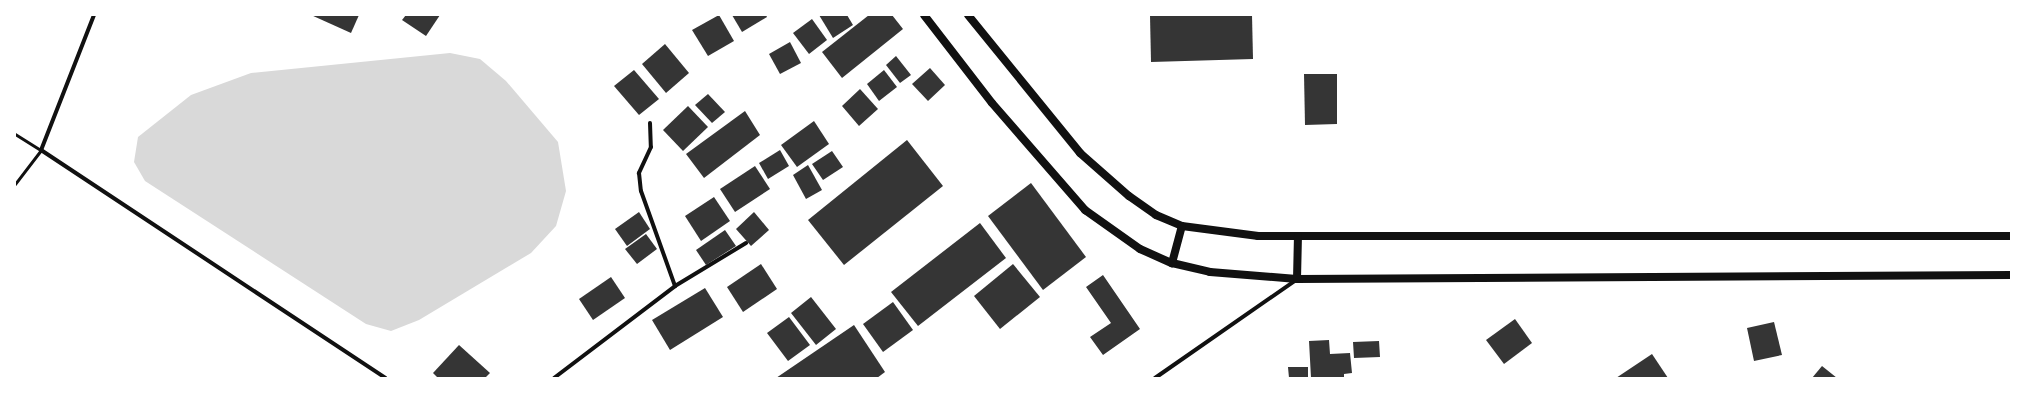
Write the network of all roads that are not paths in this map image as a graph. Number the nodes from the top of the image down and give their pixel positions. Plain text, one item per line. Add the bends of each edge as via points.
1 (94, 15) edge
2 (924, 15) edge
3 (968, 15) edge
4 (650, 123) dead end
5 (15, 134) edge
6 (41, 150) junction
7 (15, 184) edge
8 (1182, 226) junction
9 (1298, 236) junction
10 (2011, 236) edge
11 (746, 243) dead end
12 (1172, 263) junction
13 (2011, 275) edge
14 (1297, 279) junction
15 (675, 286) junction
16 (385, 378) edge
17 (554, 378) edge
18 (1155, 378) edge

1 - 6 street
2 - 12 main road via 992,103 1085,210 1140,249
3 - 8 main road via 1080,153 1129,196 1156,215
4 - 15 street via 651,147 639,173 641,191
5 - 6 lane
6 - 7 lane
6 - 16 street
8 - 9 main road via 1258,236
8 - 12 main road
9 - 10 main road
9 - 14 main road
11 - 15 street
12 - 14 main road via 1210,272
13 - 14 main road
14 - 18 street
15 - 17 street

